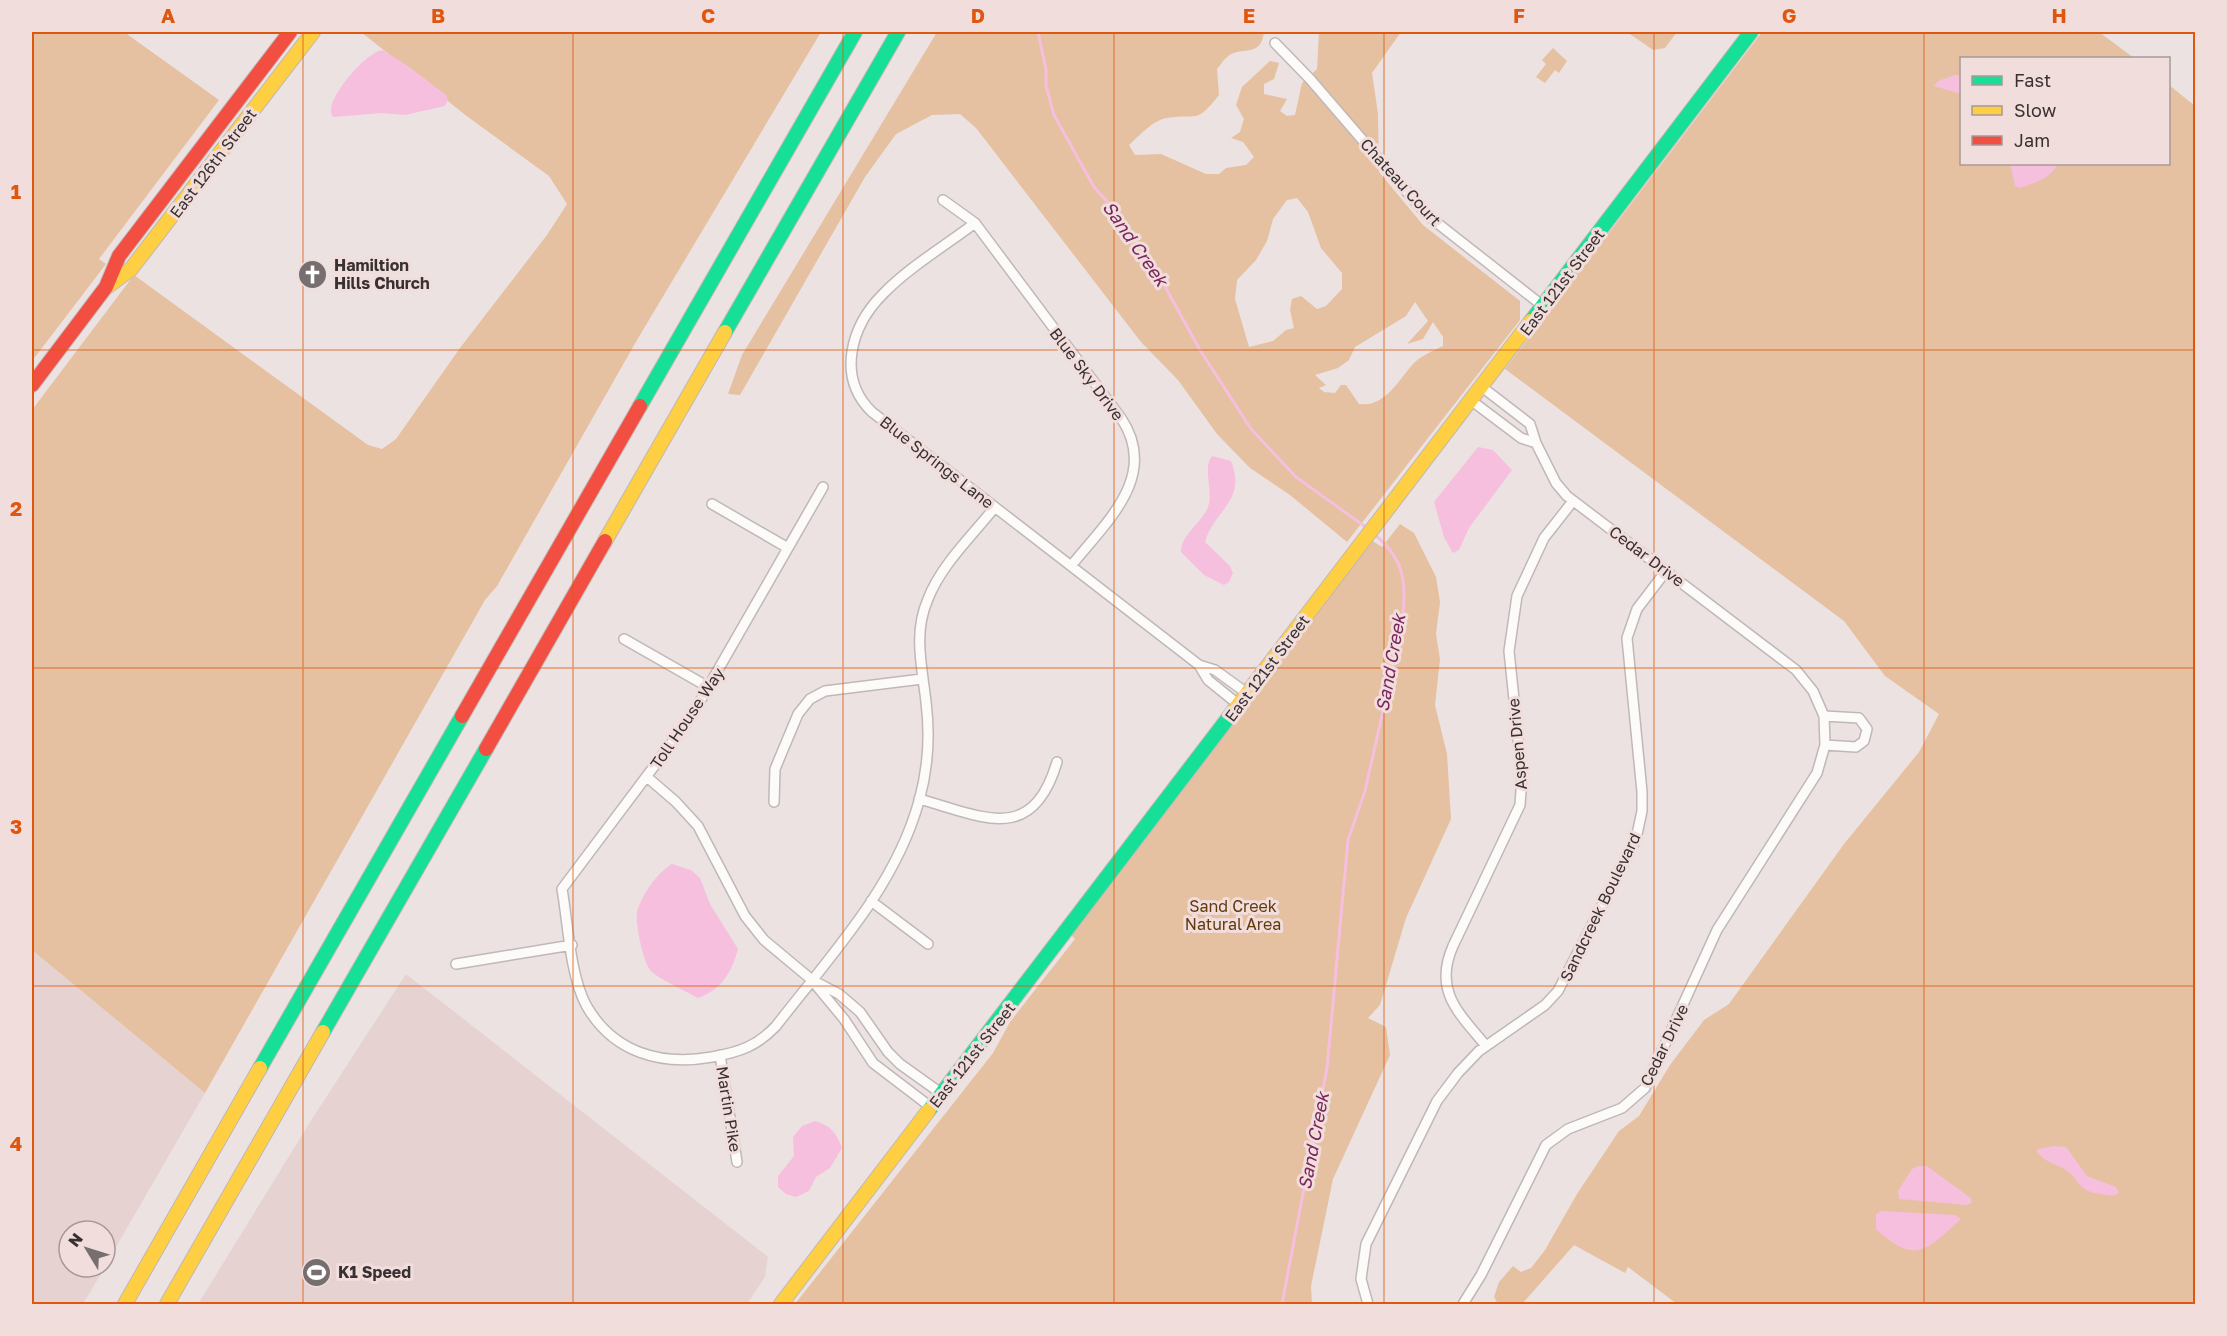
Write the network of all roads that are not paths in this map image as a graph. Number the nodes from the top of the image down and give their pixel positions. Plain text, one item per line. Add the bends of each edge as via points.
1 (290, 32) edge
2 (313, 32) edge
3 (855, 32) edge
4 (898, 32) edge
5 (1751, 32) edge
6 (1275, 43) dead end
7 (943, 200) dead end
8 (975, 224) junction
9 (106, 287) junction
10 (1543, 306) junction
11 (32, 385) edge
12 (1482, 387) junction
13 (1472, 400) junction
14 (1536, 443) junction
15 (823, 487) dead end
16 (1573, 501) junction
17 (712, 504) dead end
18 (995, 507) junction
19 (788, 548) junction
20 (1071, 566) junction
21 (1666, 571) junction
22 (624, 639) dead end
23 (1199, 664) junction
24 (922, 679) junction
25 (710, 688) junction
26 (1248, 694) junction
27 (1239, 705) junction
28 (1824, 716) junction
29 (1825, 745) junction
30 (1057, 762) dead end
31 (647, 777) junction
32 (920, 799) junction
33 (774, 802) dead end
34 (871, 901) junction
35 (928, 944) dead end
36 (572, 945) junction
37 (456, 964) dead end
38 (812, 980) junction
39 (1486, 1046) junction
40 (720, 1055) junction
41 (942, 1094) junction
42 (932, 1108) junction
43 (737, 1162) dead end
44 (125, 1305) edge
45 (167, 1305) edge
46 (781, 1305) edge
47 (1368, 1305) edge
48 (1463, 1305) edge

1 - 9 main road, East 126th Street via 119,256
2 - 9 main road, East 126th Street via 131,269
3 - 44 main road
4 - 45 main road
5 - 10 main road, East 121st Street
6 - 10 street, Chateau Court via 1427,214
7 - 8 street, Blue Sky Drive
8 - 18 street, Blue Springs Lane via 876,302 855,340 850,374 859,397 872,412
8 - 20 street, Blue Sky Drive via 1133,439 1135,471 1127,493
9 - 11 main road, East 126th Street
10 - 12 main road, East 121st Street
12 - 13 main road, East 121st Street
12 - 14 street, Cedar Drive via 1530,424
13 - 14 street via 1521,438
13 - 26 main road, East 121st Street
14 - 16 street, Cedar Drive via 1556,483
15 - 19 street, Toll House Way
16 - 21 street, Cedar Drive
16 - 39 street, Aspen Drive via 1532,558 1513,610 1509,651 1522,777 1520,805 1445,966 1452,1001
17 - 19 street
18 - 20 street, Blue Springs Lane
18 - 24 street, Toll House Way via 942,573 927,600 919,631
19 - 25 street, Toll House Way
20 - 23 street, Blue Springs Lane
21 - 28 street, Cedar Drive via 1796,670 1813,691
21 - 39 street, Sandcreek Boulevard via 1632,620 1627,638 1642,792 1636,839 1558,991 1545,1005
22 - 25 street
23 - 26 street, Blue Springs Lane via 1215,670
23 - 27 street, Blue Springs Lane via 1208,680
24 - 32 street, Toll House Way via 927,740
24 - 33 street via 825,691 810,699 798,714 775,769
25 - 31 street, Toll House Way
26 - 27 main road, East 121st Street
27 - 41 main road, East 121st Street
28 - 29 street, Cedar Drive
28 - 29 street via 1859,718 1867,729 1866,738 1856,747
29 - 48 street, Cedar Drive via 1809,787 1717,930 1645,1088 1622,1108 1568,1129 1546,1145
30 - 32 street via 1036,803 1026,813 1011,819 992,819
31 - 36 street, Toll House Way via 562,889
31 - 38 street via 698,826 754,929 780,956
32 - 34 street, Toll House Way via 900,854
34 - 35 street
34 - 38 street, Toll House Way
36 - 37 street
36 - 40 street, Toll House Way via 585,1004 617,1040 646,1055 667,1060
38 - 40 street, Toll House Way via 758,1044
38 - 41 street via 839,994 860,1012 900,1064
38 - 42 street via 873,1063
39 - 47 street, Sandcreek Boulevard via 1437,1101 1370,1233 1361,1267
40 - 43 street, Martin Pike
41 - 42 main road, East 121st Street
42 - 46 main road, East 121st Street

